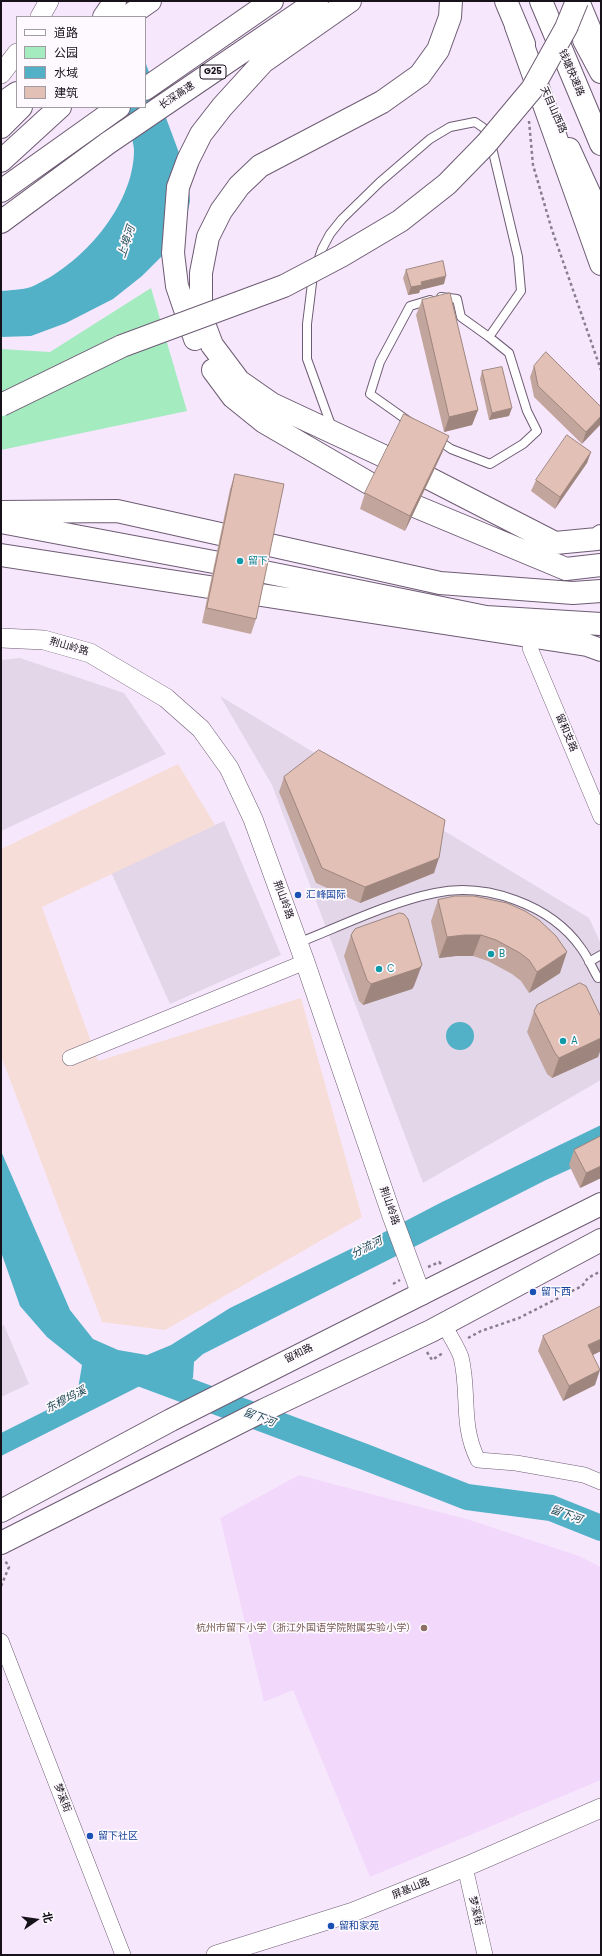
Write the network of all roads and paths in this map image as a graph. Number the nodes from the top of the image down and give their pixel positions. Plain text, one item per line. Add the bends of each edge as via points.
1 (49, 1) edge
2 (115, 1) edge
3 (150, 1) edge
4 (156, 1) edge
5 (272, 1) edge
6 (317, 1) edge
7 (350, 1) edge
8 (451, 1) edge
9 (506, 1) edge
10 (541, 1) edge
11 (566, 1) edge
12 (577, 1) edge
13 (41, 16) edge
14 (105, 16) edge
15 (128, 16) edge
16 (143, 16) edge
17 (516, 26) junction
18 (16, 54) edge
19 (601, 56) edge
20 (601, 72) edge
21 (1, 74) edge
22 (146, 88) edge
23 (16, 94) edge
24 (1, 104) edge
25 (20, 108) edge
26 (58, 108) edge
27 (118, 108) edge
28 (528, 114) dead end
29 (1, 127) edge
30 (601, 144) edge
31 (1, 161) edge
32 (1, 191) edge
33 (601, 219) edge
34 (1, 222) edge
35 (601, 264) edge
36 (488, 337) junction
37 (601, 370) edge
38 (1, 405) edge
39 (420, 429) edge
40 (334, 433) junction
41 (432, 437) edge
42 (1, 512) edge
43 (1, 522) edge
44 (601, 536) edge
45 (96, 541) junction
46 (1, 545) edge
47 (1, 555) edge
48 (601, 566) edge
49 (601, 590) edge
50 (601, 624) edge
51 (1, 638) edge
52 (530, 648) dead end
53 (601, 650) edge
54 (601, 817) edge
55 (298, 943) junction
56 (601, 955) edge
57 (305, 962) junction
58 (589, 962) junction
59 (598, 978) dead end
60 (70, 1058) dead end
61 (601, 1204) edge
62 (601, 1240) edge
63 (601, 1271) edge
64 (422, 1294) junction
65 (444, 1324) junction
66 (466, 1340) dead end
67 (601, 1482) edge
68 (1, 1511) edge
69 (1, 1543) edge
70 (1, 1556) edge
71 (1, 1586) edge
72 (1, 1641) edge
73 (601, 1808) edge
74 (465, 1867) junction
75 (123, 1955) edge
76 (216, 1955) edge
77 (485, 1955) edge

1 - 13 street
2 - 14 main road
3 - 15 main road
4 - 16 main road
5 - 22 main road, G25
6 - 34 main road, 长深高速 / G25 via 108,143
7 - 48 main road via 263,62 201,134 188,160 178,187 173,253 176,286 200,353 233,397 264,422 393,497 566,569
8 - 40 main road via 450,17 438,50 420,74 382,102 260,166 239,186 221,211 208,238 201,272 201,316 212,345 239,381 272,404
9 - 17 main road, 天目山西路
10 - 30 main road, 钱塘快速路
11 - 20 main road
12 - 19 main road
12 - 38 main road, bridge via 566,28 532,89 486,144 447,184 400,221 284,286 122,346
17 - 33 main road, 天目山西路
17 - 35 main road
18 - 21 street
23 - 24 main road
25 - 29 main road
26 - 31 main road
27 - 32 main road
28 - 37 path via 533,165 552,230
36 - 39 lane via 461,316 457,299 440,296 410,306 380,362 370,394
36 - 40 lane via 521,291 518,257 488,131 475,122 450,128 430,139 342,219 322,249 312,278 307,324 307,359
36 - 41 lane via 509,353 527,411 538,431 523,444 490,464 451,449
40 - 44 main road via 407,467 555,543 597,539
42 - 49 main road via 117,511 440,583 573,593
43 - 45 main road
45 - 46 main road
45 - 50 main road via 235,566 486,617
47 - 53 main road via 586,645
51 - 55 street, 荆山岭路 via 44,640 90,653 166,698 201,729 229,768 253,819
52 - 54 street, 留和支路
55 - 57 street, 荆山岭路
55 - 58 lane via 372,913 434,893 454,890 481,891 536,910 564,929 581,948
56 - 58 lane
57 - 60 street
57 - 64 street, 荆山岭路 via 392,1216
58 - 59 lane
61 - 64 main road, 留和路
62 - 65 main road
63 - 66 path via 588,1278 582,1286 519,1318 482,1331
64 - 68 main road, 留和路 via 221,1394
65 - 67 street via 460,1356 466,1422 471,1446 478,1460 557,1470 584,1475
65 - 69 main road via 264,1410
70 - 71 path via 9,1567
72 - 75 street, 梦溪街
73 - 74 street, 屏基山路
74 - 76 street, 屏基山路 via 328,1921
74 - 77 street, 梦溪街

